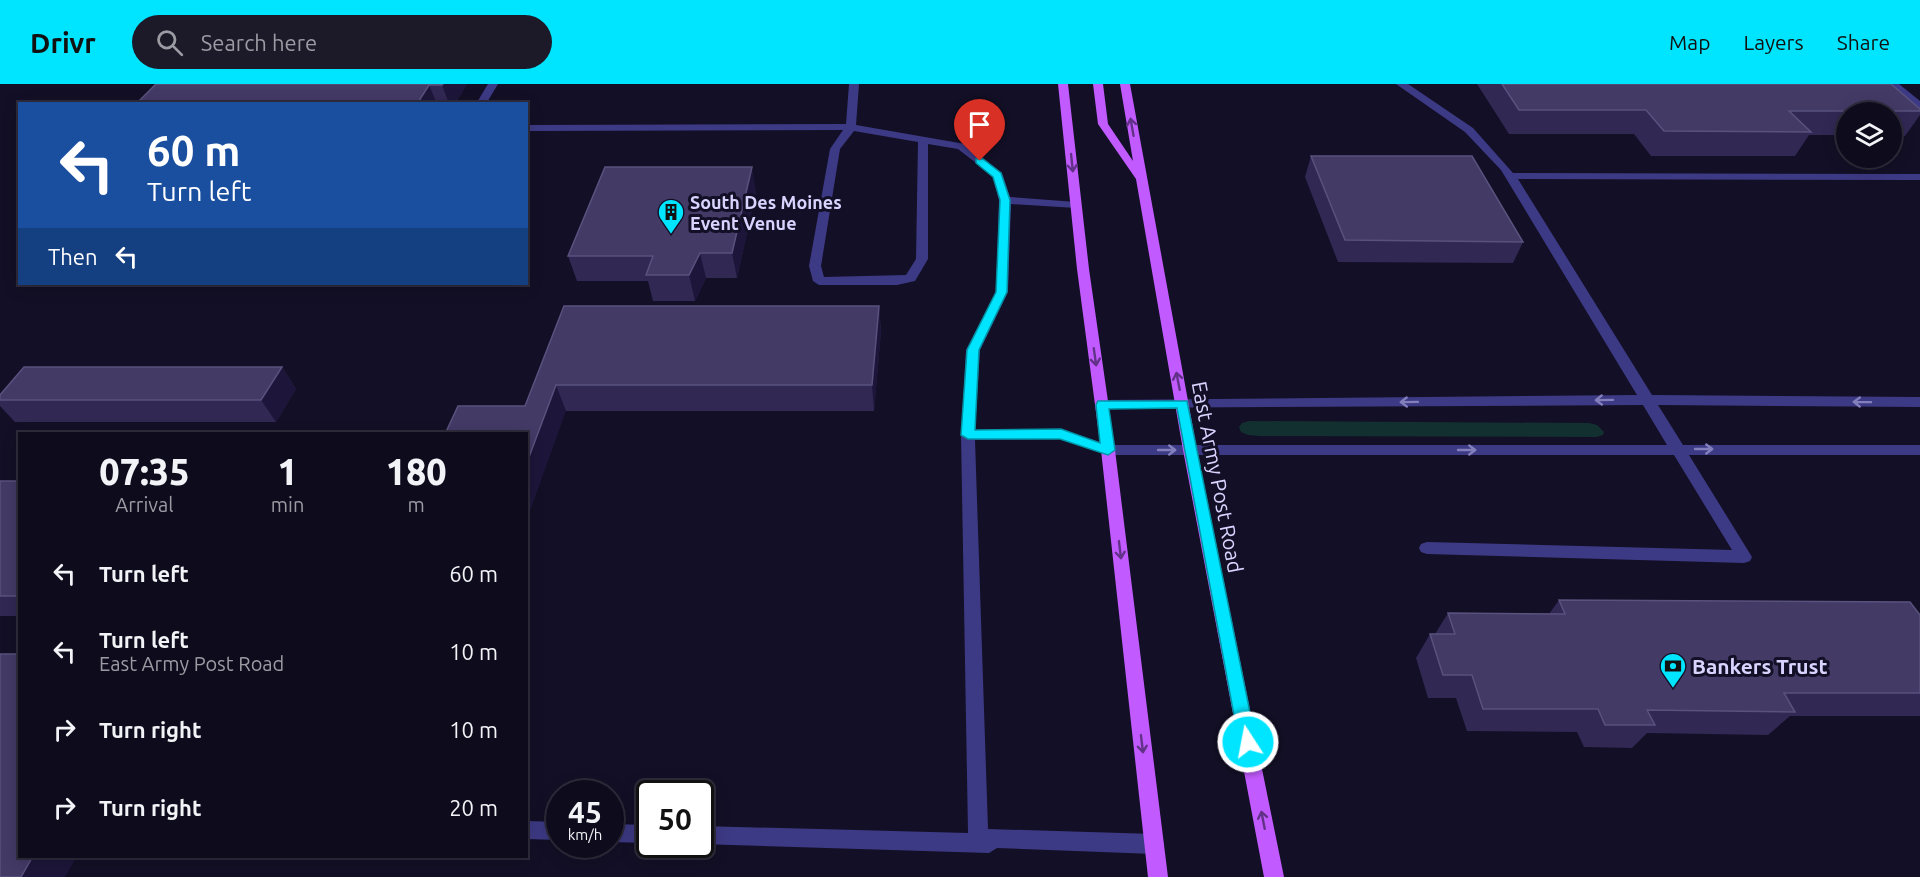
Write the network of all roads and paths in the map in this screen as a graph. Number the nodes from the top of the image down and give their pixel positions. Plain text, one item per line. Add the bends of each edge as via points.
1 (493, 84) edge
2 (854, 84) edge
3 (1063, 84) edge
4 (1098, 84) edge
5 (1125, 84) edge
6 (1401, 84) edge
7 (1893, 84) edge
8 (482, 102) edge
9 (1920, 106) edge
10 (851, 127) junction
11 (528, 128) edge
12 (923, 139) junction
13 (1510, 176) junction
14 (1920, 177) edge
15 (1141, 181) junction
16 (1005, 200) junction
17 (1076, 205) junction
18 (1647, 400) junction
19 (1920, 402) edge
20 (1182, 404) junction
21 (1102, 405) junction
22 (968, 435) junction
23 (1677, 449) junction
24 (1108, 450) junction
25 (1190, 450) junction
26 (1920, 450) edge
27 (1427, 548) dead end
28 (528, 830) edge
29 (546, 831) edge
30 (714, 835) edge
31 (1154, 844) junction
32 (1158, 877) edge
33 (1274, 877) edge

1 - 8 lane
2 - 10 lane
3 -> 17 main road
4 - 15 main road via 1103,124
15 -> 5 main road, East Army Post Road
6 - 13 lane via 1469,130
7 - 9 lane
10 - 11 lane
10 - 12 lane
10 - 12 lane via 835,149 815,266 819,281 911,278 922,259
12 - 16 lane via 962,146 998,176
13 - 14 lane
13 - 18 lane
20 -> 15 main road, East Army Post Road
16 - 17 lane
16 - 22 lane via 1002,292 973,350
17 -> 21 main road
19 -> 18 lane
18 -> 20 lane
18 - 23 lane
20 - 21 lane
20 - 25 main road, East Army Post Road
21 - 24 main road
22 - 24 lane via 1061,434
22 - 31 lane via 978,838
25 -> 23 lane
23 -> 26 lane
23 - 27 lane via 1744,557
24 -> 25 lane
24 -> 31 main road
33 -> 25 main road, East Army Post Road
28 - 29 lane
30 - 31 lane
31 - 32 main road

